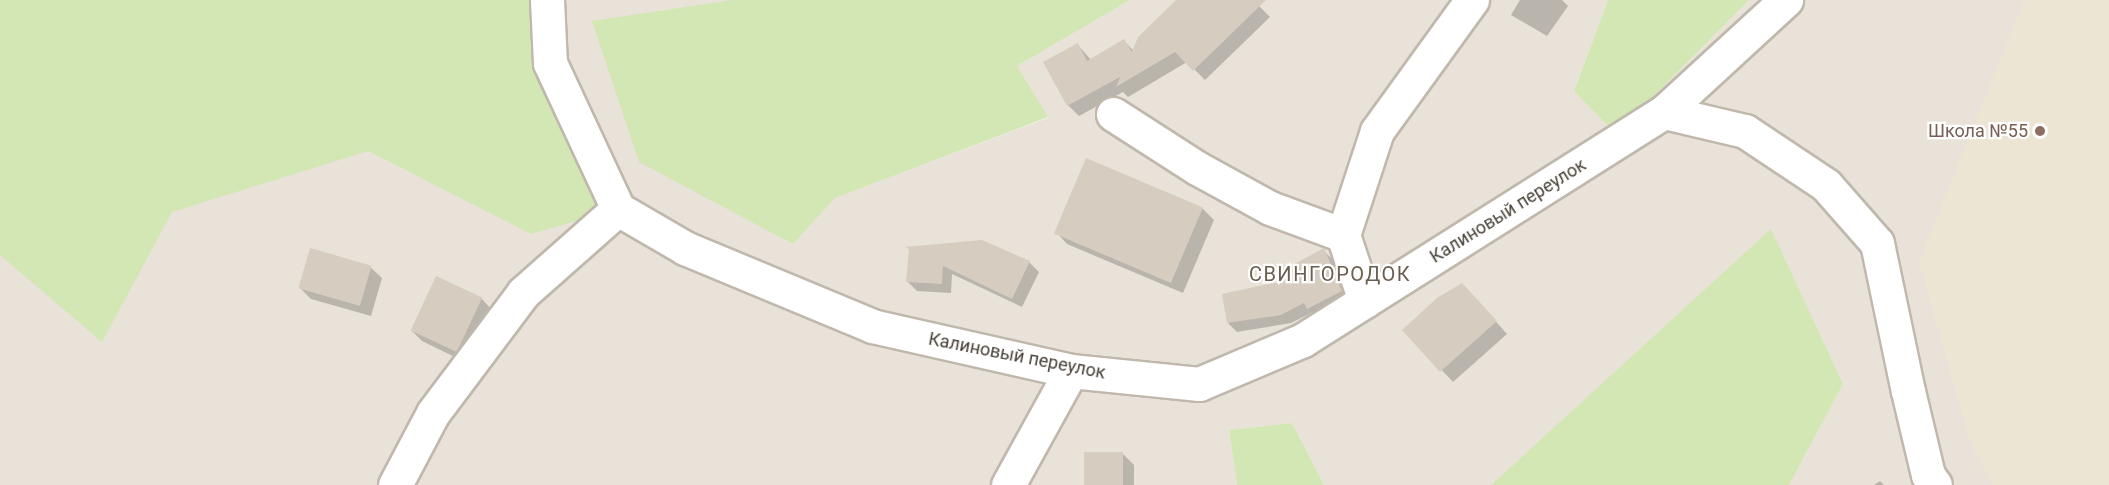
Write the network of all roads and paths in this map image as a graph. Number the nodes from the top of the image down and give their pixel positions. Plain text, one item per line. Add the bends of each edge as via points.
1 (547, 0) edge
2 (1472, 0) edge
3 (1786, 0) edge
4 (1664, 112) junction
5 (1113, 114) dead end
6 (618, 209) junction
7 (1343, 235) junction
8 (1365, 301) junction
9 (1071, 370) junction
10 (395, 485) edge
11 (1008, 485) edge
12 (1935, 485) edge

1 - 6 street via 550,63
2 - 7 street via 1377,131
3 - 4 street, Калиновый переулок
4 - 8 street, Калиновый переулок
4 - 12 street via 1745,131 1826,185 1877,243 1928,475
5 - 7 street via 1197,168 1270,208
6 - 9 street, Калиновый переулок via 685,248 872,326
6 - 10 street via 523,293 434,413
7 - 8 street
8 - 9 street, Калиновый переулок via 1303,340 1199,384
9 - 11 street

